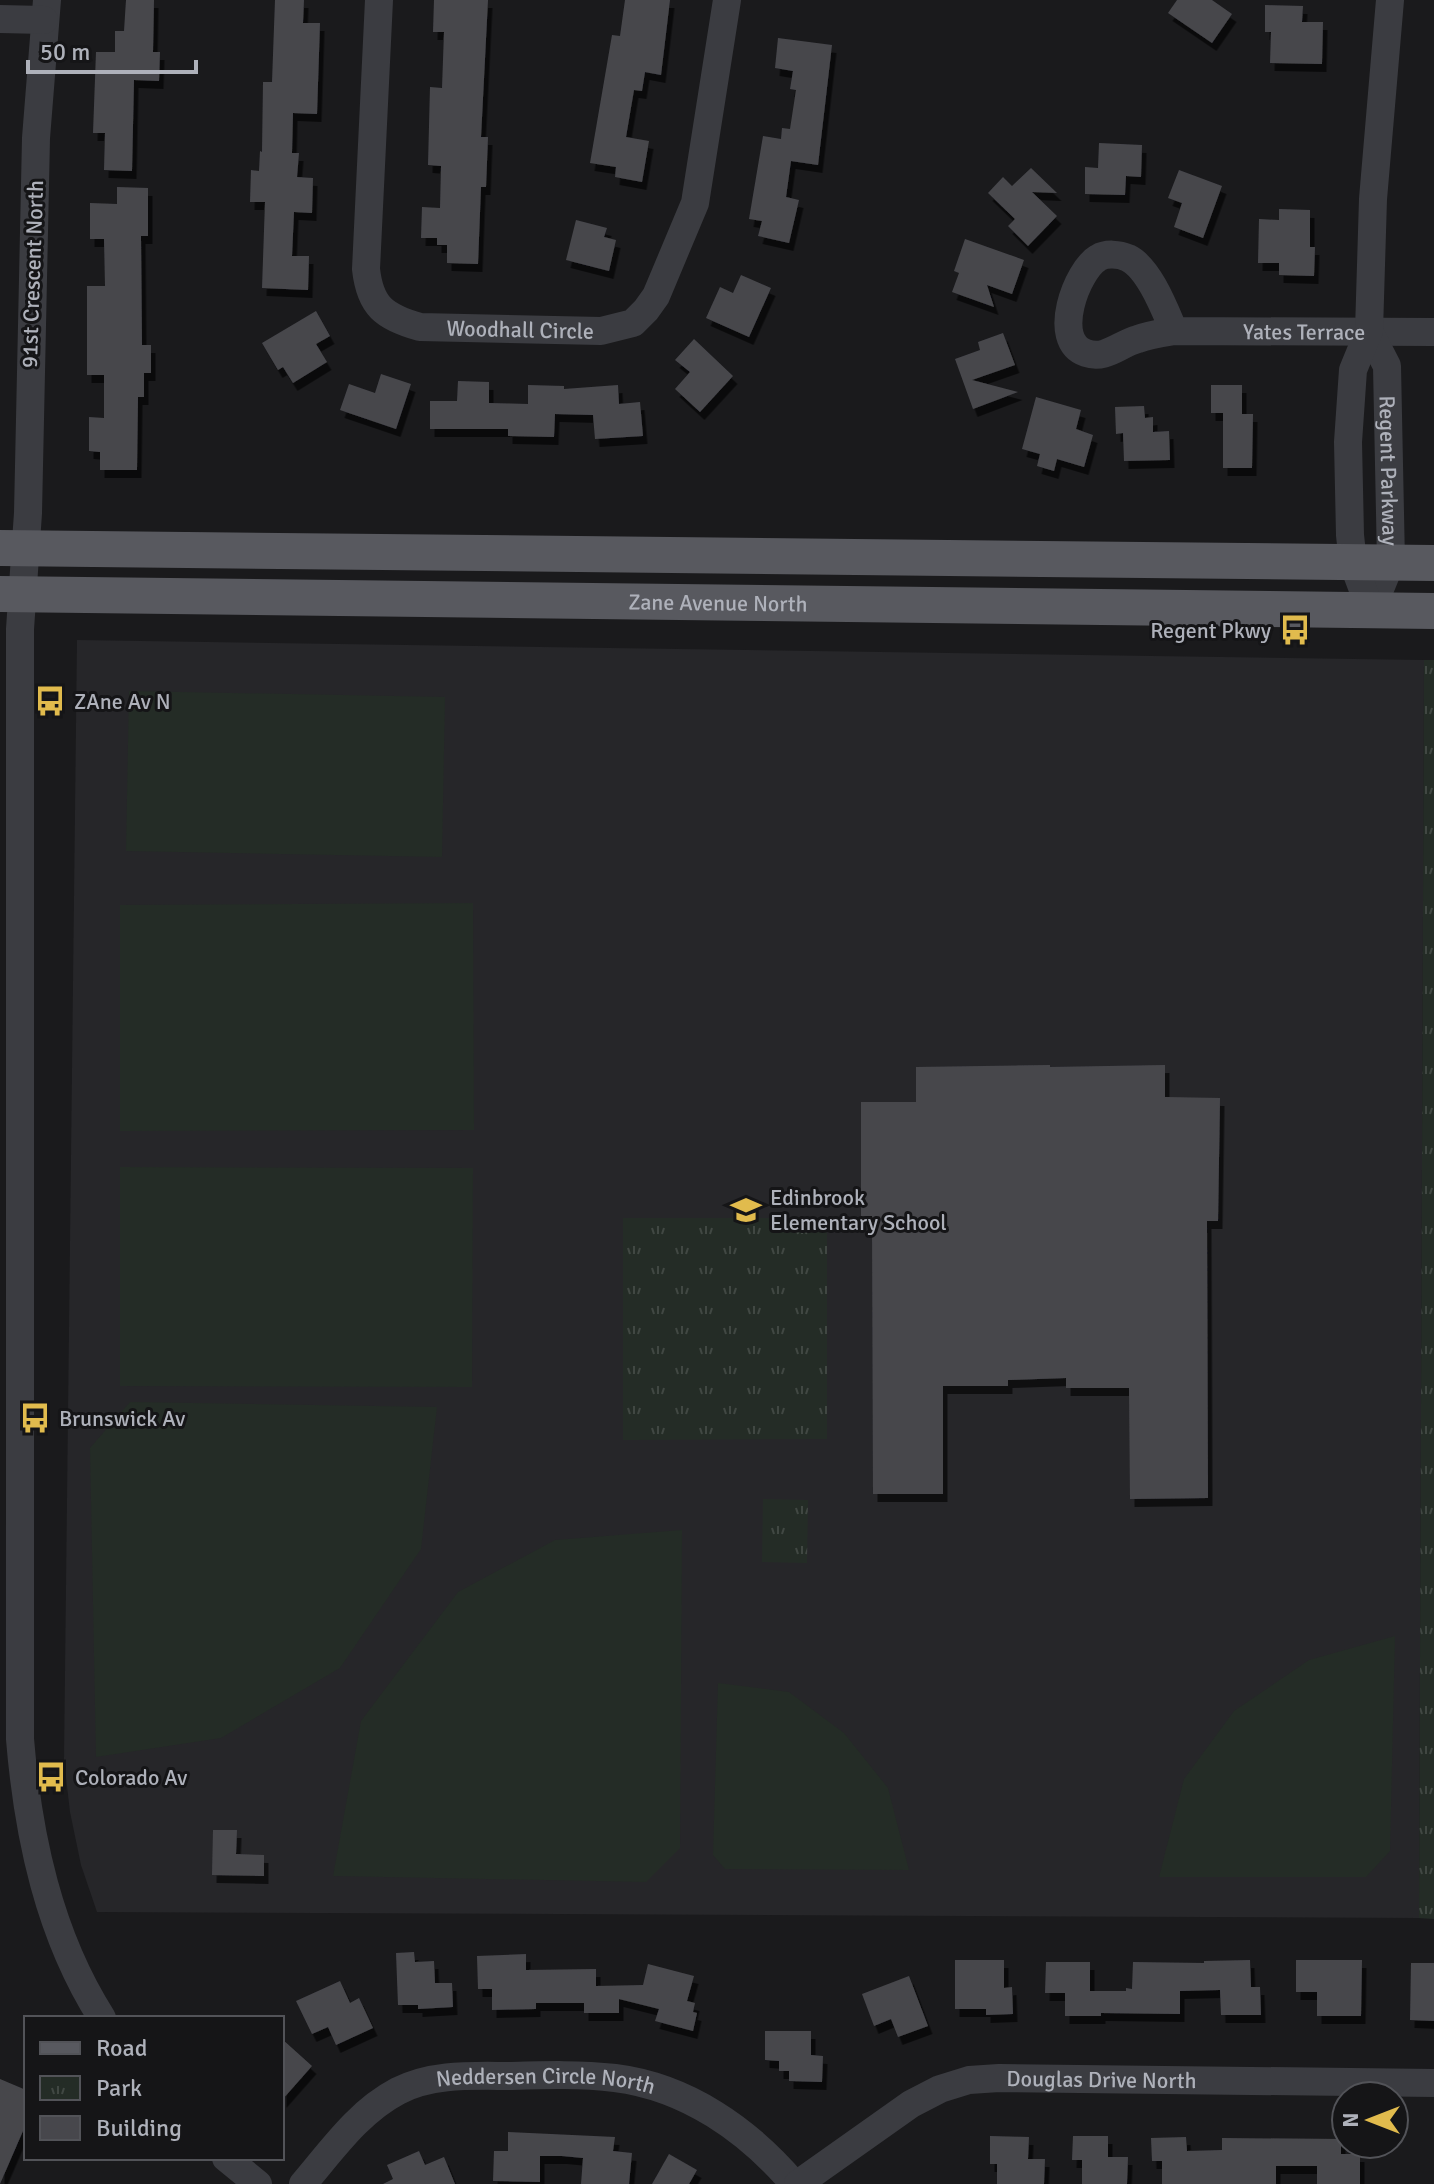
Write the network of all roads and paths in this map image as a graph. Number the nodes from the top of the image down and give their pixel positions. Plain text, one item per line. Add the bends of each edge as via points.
1 (379, 0) edge
2 (727, 0) edge
3 (1390, 0) edge
4 (45, 10) edge
5 (0, 19) edge
6 (1174, 331) dead end
7 (1369, 331) junction
8 (1434, 332) edge
9 (13, 548) edge
10 (1391, 562) junction
11 (1353, 563) junction
12 (1434, 563) edge
13 (11, 594) edge
14 (1371, 611) junction
15 (1434, 611) edge
16 (9, 1400) edge
17 (10, 1739) edge
18 (101, 2016) edge
19 (1434, 2083) edge
20 (228, 2160) edge
21 (258, 2184) edge
22 (303, 2184) edge
23 (796, 2184) edge

1 - 2 street, Woodhall Circle via 366,269 368,291 380,309 420,327 601,331 633,323 646,310 695,203
3 - 7 street, Regent Parkway via 1373,199
4 - 5 street
4 - 9 street, 91st Crescent North
6 - 7 street, Yates Terrace
7 - 8 street, Yates Terrace
7 - 10 street, Regent Parkway via 1387,366
7 - 11 street, Regent Parkway via 1353,370
9 - 11 main road
9 - 13 street, 91st Crescent North
10 - 11 main road
10 - 12 main road
10 - 14 street, Regent Parkway
11 - 14 street, Regent Parkway
13 - 14 main road, Zane Avenue North
13 - 16 street, 91st Crescent North
14 - 15 main road, Zane Avenue North
16 - 17 street, 91st Crescent North
17 - 18 street, 91st Crescent North via 54,1914
19 - 23 street, Douglas Drive North via 969,2080 911,2104
20 - 21 street
22 - 23 street, Neddersen Circle North via 367,2111 400,2090 431,2079 467,2076 581,2075 618,2078 686,2099 727,2121

